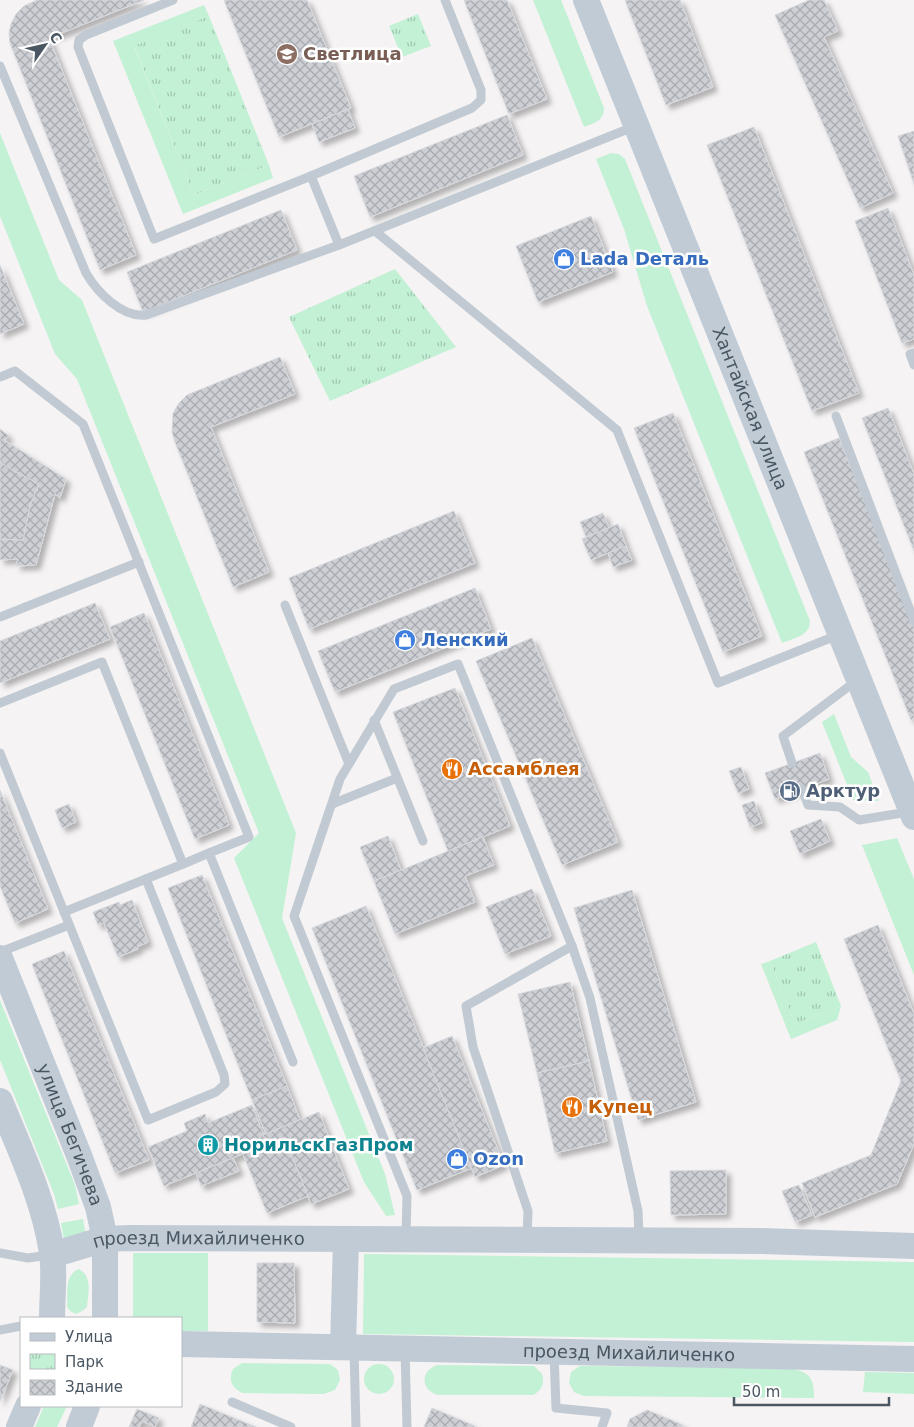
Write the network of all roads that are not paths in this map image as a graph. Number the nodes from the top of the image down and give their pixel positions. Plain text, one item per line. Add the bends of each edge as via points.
1 (173, 0) edge
2 (445, 0) edge
3 (586, 0) edge
4 (0, 66) edge
5 (636, 126) junction
6 (311, 176) junction
7 (375, 231) junction
8 (340, 245) junction
9 (914, 353) edge
10 (914, 364) edge
11 (0, 377) edge
12 (836, 416) dead end
13 (139, 562) junction
14 (285, 605) dead end
15 (0, 617) edge
16 (914, 620) edge
17 (840, 634) junction
18 (858, 679) junction
19 (0, 703) edge
20 (374, 720) junction
21 (0, 753) edge
22 (792, 763) dead end
23 (348, 764) junction
24 (398, 778) junction
25 (802, 789) dead end
26 (332, 804) junction
27 (913, 814) edge
28 (422, 841) dead end
29 (209, 853) junction
30 (183, 864) junction
31 (146, 879) junction
32 (64, 912) junction
33 (69, 925) junction
34 (572, 946) junction
35 (0, 952) edge
36 (0, 958) edge
37 (293, 1062) dead end
38 (0, 1101) edge
39 (105, 1239) junction
40 (346, 1240) junction
41 (406, 1240) junction
42 (527, 1240) junction
43 (639, 1241) junction
44 (914, 1246) edge
45 (0, 1253) edge
46 (52, 1254) junction
47 (52, 1317) edge
48 (105, 1317) edge
49 (20, 1326) edge
50 (0, 1330) edge
51 (182, 1344) edge
52 (349, 1347) junction
53 (405, 1348) junction
54 (554, 1351) junction
55 (914, 1359) edge
56 (232, 1402) dead end
57 (28, 1407) edge
58 (86, 1407) edge
59 (19, 1427) edge
60 (79, 1427) edge
61 (291, 1427) edge
62 (356, 1427) edge
63 (407, 1427) edge
64 (602, 1427) edge

1 - 6 lane via 86,34 79,40 78,48 154,239
2 - 6 lane via 481,90 481,100 472,108
3 - 5 street, Хантайская улица
4 - 8 lane via 86,273 106,299 130,314 146,315
5 - 7 lane
5 - 17 street, Хантайская улица
6 - 8 lane
7 - 8 lane
7 - 17 lane via 616,430 718,683
9 - 10 lane via 910,354
11 - 13 lane via 15,371 83,424
12 - 16 lane
13 - 15 lane
13 - 29 lane via 249,837
14 - 23 lane
17 - 18 street, Хантайская улица
18 - 22 lane via 783,736
18 - 27 street, Хантайская улица
19 - 30 lane via 102,662
20 - 23 lane
20 - 24 lane
20 - 34 lane via 394,689 458,664
21 - 32 lane
23 - 26 lane
24 - 26 lane
24 - 28 lane
25 - 27 lane via 808,805 840,807 859,820
26 - 41 lane via 294,916 407,1196
29 - 30 lane
29 - 37 lane
30 - 31 lane
31 - 32 lane
31 - 33 lane via 224,1075 224,1084 216,1092 148,1120
32 - 33 lane
33 - 35 lane
34 - 42 lane via 466,1006 473,1047 528,1211
34 - 43 lane via 590,998 638,1211
36 - 39 street, улица Бегичева via 80,1158 98,1207
38 - 46 street via 31,1179
39 - 40 street, проезд Михайличенко
39 - 46 street, проезд Михайличенко
39 - 48 street, улица Бегичева
40 - 41 street, проезд Михайличенко
40 - 52 street
41 - 42 street, проезд Михайличенко
42 - 43 street, проезд Михайличенко
43 - 44 street, проезд Михайличенко
45 - 46 lane via 28,1258
46 - 47 street
49 - 50 lane
51 - 52 street, проезд Михайличенко
52 - 53 street, проезд Михайличенко
52 - 62 lane
53 - 54 street, проезд Михайличенко
53 - 63 lane
54 - 55 street, проезд Михайличенко
54 - 64 lane via 556,1408 608,1413
56 - 61 lane
57 - 59 street
58 - 60 street

